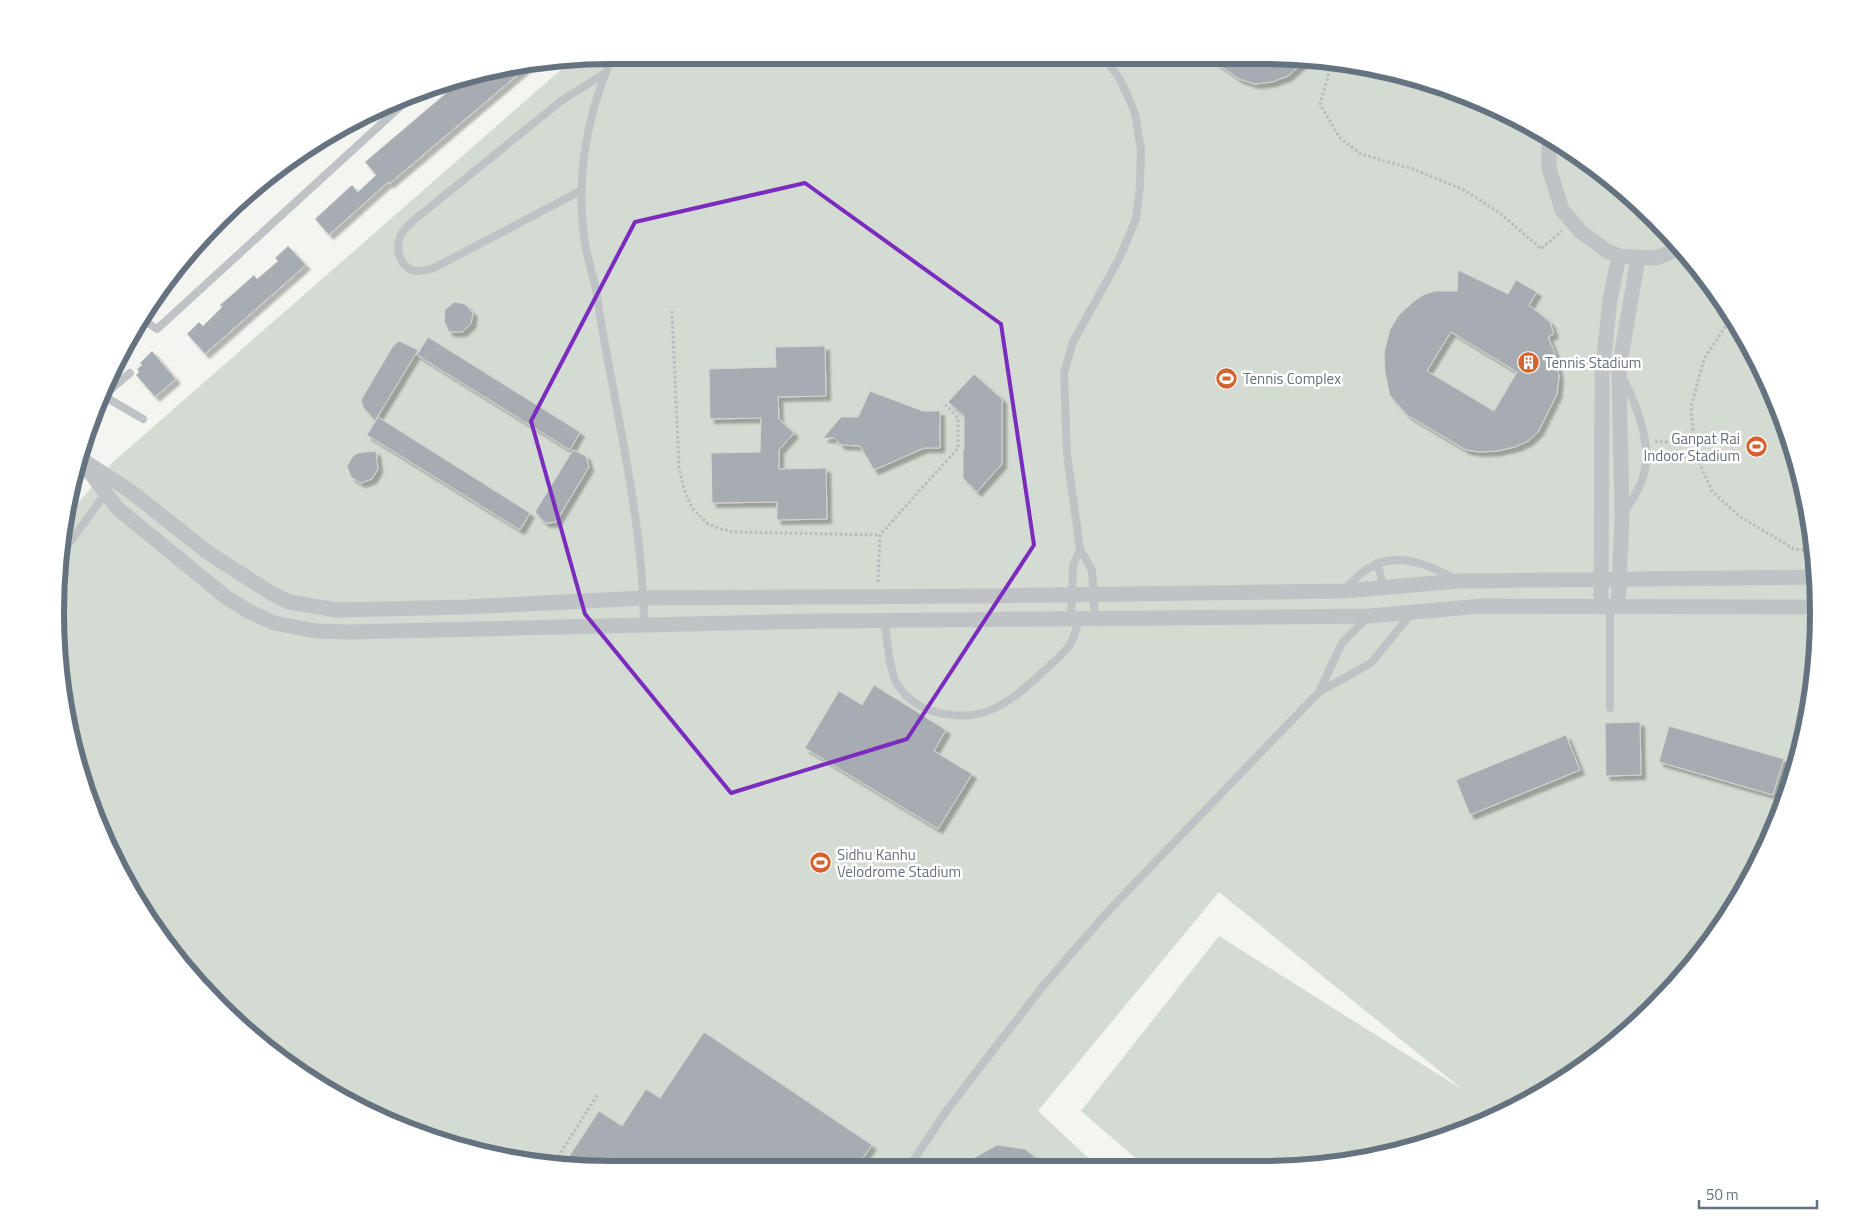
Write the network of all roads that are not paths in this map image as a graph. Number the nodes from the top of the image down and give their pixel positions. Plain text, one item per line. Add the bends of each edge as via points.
1 (608, 64) edge
2 (1109, 64) edge
3 (605, 73) junction
4 (395, 109) edge
5 (1548, 145) edge
6 (582, 190) junction
7 (1675, 253) edge
8 (1619, 256) junction
9 (1638, 258) junction
10 (147, 322) edge
11 (1619, 369) junction
12 (130, 373) dead end
13 (113, 387) edge
14 (108, 399) edge
15 (143, 419) dead end
16 (85, 462) edge
17 (84, 464) edge
18 (105, 494) junction
19 (1622, 516) junction
20 (68, 545) edge
21 (1080, 549) junction
22 (1377, 563) junction
23 (1809, 577) edge
24 (1601, 579) junction
25 (1619, 580) junction
26 (1458, 581) junction
27 (1384, 588) junction
28 (1345, 591) junction
29 (1094, 594) junction
30 (1072, 595) junction
31 (644, 598) junction
32 (1610, 607) junction
33 (1810, 607) edge
34 (1412, 612) junction
35 (1369, 616) junction
36 (1075, 619) junction
37 (1095, 619) junction
38 (884, 620) junction
39 (644, 625) junction
40 (1319, 692) junction
41 (1610, 708) dead end
42 (913, 1161) edge

1 - 3 lane
2 - 21 lane via 1136,113 1142,150 1140,186 1136,219 1120,257 1073,342 1064,373 1066,454
3 - 6 lane via 588,128
3 - 6 lane via 561,101 414,220 400,236 398,252 410,270 434,268
4 - 10 lane via 158,329
5 - 8 street via 1549,168 1562,210 1581,232
6 - 31 lane via 584,238 637,528
7 - 9 street via 1656,258
8 - 9 street
8 - 24 street via 1610,300 1602,374
9 - 11 street
11 - 19 street
11 - 19 lane via 1636,404 1645,440 1641,484
12 - 13 lane
14 - 15 lane
16 - 31 street via 130,491 210,554 289,602 337,610
17 - 18 street
18 - 20 lane
18 - 39 street via 117,508 202,578 250,612 274,623 316,631 350,632
19 - 25 street
21 - 29 lane via 1092,570
21 - 30 lane via 1073,566
22 - 26 lane via 1394,560 1425,565
22 - 27 lane
22 - 28 lane via 1356,576
23 - 25 street
24 - 25 street
24 - 26 street
24 - 32 street
25 - 32 street
26 - 27 street
27 - 28 street
28 - 29 street
29 - 30 street
29 - 37 lane
30 - 31 street
30 - 36 lane
31 - 39 lane
32 - 33 street
32 - 34 street via 1482,606
32 - 41 lane
34 - 35 street
34 - 40 lane via 1370,664
35 - 37 street
35 - 40 lane via 1342,644
36 - 37 street
36 - 38 street
36 - 38 lane via 1072,641 1062,655 1019,693 978,715 952,716 930,711 909,700 896,682
38 - 39 street
40 - 42 lane via 1111,908 1050,978 948,1110

